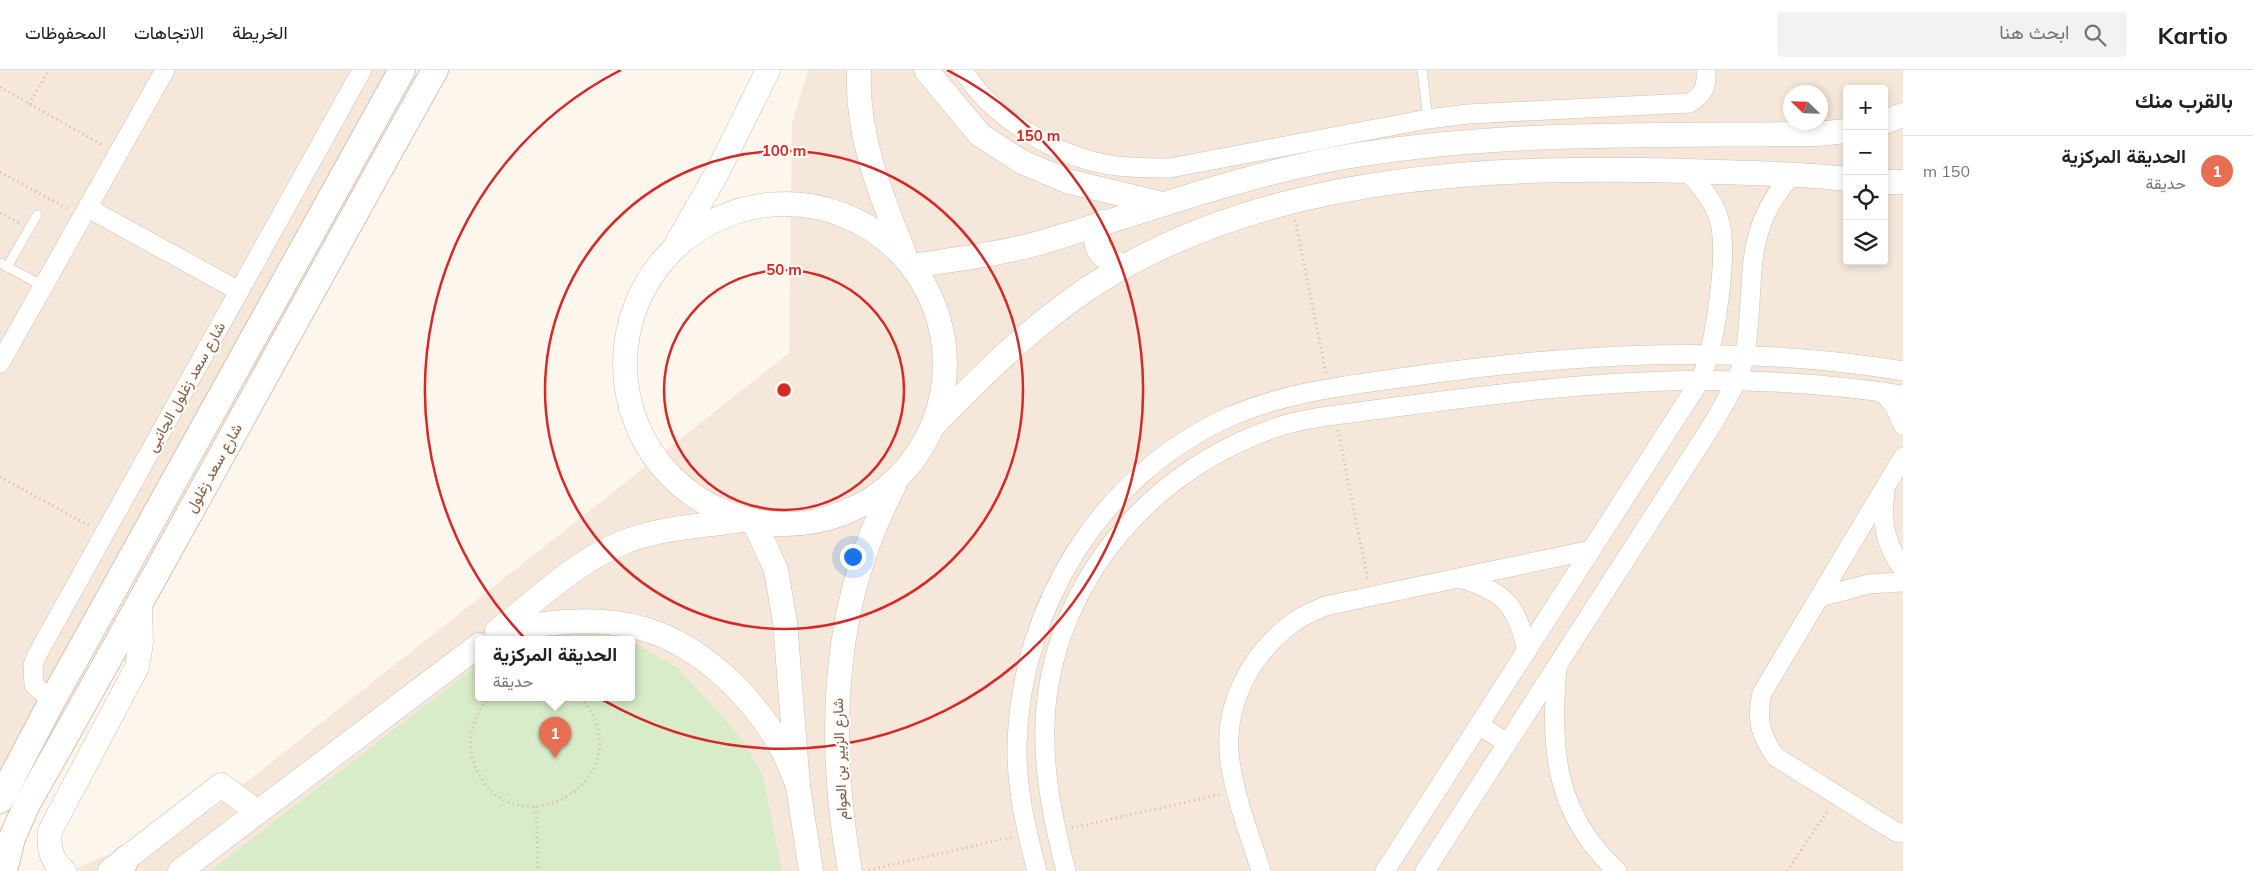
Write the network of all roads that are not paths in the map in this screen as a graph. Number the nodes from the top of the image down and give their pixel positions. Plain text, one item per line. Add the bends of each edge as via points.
1 (165, 70) edge
2 (362, 70) edge
3 (402, 70) edge
4 (436, 70) edge
5 (768, 70) edge
6 (859, 70) edge
7 (926, 70) edge
8 (963, 70) edge
9 (1422, 70) edge
10 (1706, 70) edge
11 (1903, 116) edge
12 (1428, 119) junction
13 (1888, 121) edge
14 (1843, 131) edge
15 (1687, 171) junction
16 (1794, 173) junction
17 (1843, 179) edge
18 (1888, 182) edge
19 (1903, 182) edge
20 (1162, 204) junction
21 (85, 212) junction
22 (37, 215) dead end
23 (1102, 222) junction
24 (673, 250) junction
25 (909, 263) junction
26 (4, 265) edge
27 (292, 267) junction
28 (1124, 267) junction
29 (316, 281) junction
30 (43, 286) junction
31 (239, 291) junction
32 (1710, 353) junction
33 (1745, 354) junction
34 (0, 363) edge
35 (1903, 371) edge
36 (1701, 379) junction
37 (1737, 380) junction
38 (1329, 388) junction
39 (1883, 392) junction
40 (1903, 395) edge
41 (1335, 415) junction
42 (1903, 425) edge
43 (932, 427) junction
44 (1903, 457) edge
45 (898, 478) junction
46 (1886, 486) junction
47 (751, 521) junction
48 (1591, 550) junction
49 (1903, 568) edge
50 (1462, 579) junction
51 (1903, 582) edge
52 (1820, 597) junction
53 (140, 604) junction
54 (491, 636) edge
55 (501, 636) edge
56 (475, 648) edge
57 (1527, 651) junction
58 (1557, 666) junction
59 (52, 701) junction
60 (1020, 703) junction
61 (1046, 706) junction
62 (1479, 725) junction
63 (1507, 743) junction
64 (798, 786) junction
65 (10, 800) edge
66 (258, 812) junction
67 (1903, 833) edge
68 (119, 867) edge
69 (4, 871) edge
70 (64, 871) edge
71 (180, 871) edge
72 (811, 871) edge
73 (850, 871) edge
74 (1037, 871) edge
75 (1066, 871) edge
76 (1261, 871) edge
77 (1386, 871) edge
78 (1425, 871) edge
79 (1617, 871) edge

1 - 21 street
2 - 31 street, شارع سعد زغلول الجانبى
3 - 27 main road, شارع سعد زغلول
4 - 29 main road, شارع سعد زغلول
5 - 24 street via 717,173
6 - 25 street via 862,128 872,170
7 - 20 street via 980,135 1022,162 1067,181
8 - 12 street via 995,107 1025,131 1085,159 1132,168 1170,168
9 - 12 lane
10 - 12 street via 1703,92 1688,102
11 - 13 street
14 - 20 street via 1525,137 1438,144 1328,160
15 - 16 street
15 - 28 street via 1573,169 1460,175 1357,189 1292,202 1187,237
15 - 32 street via 1711,201 1720,222 1723,244
16 - 17 street
16 - 33 street via 1768,206 1754,246
18 - 19 street
20 - 23 street
21 - 30 street
21 - 31 street
22 - 26 lane
23 - 25 street via 999,253
23 - 28 street via 1096,240 1098,250 1104,258
24 - 25 street via 697,230 725,216 755,207 786,204 817,207 847,216 874,230
24 - 47 street via 653,274 639,299 630,326 626,384 632,412 653,454 678,484 700,501 726,514
25 - 43 street via 927,288 940,322 945,357 943,393
26 - 30 lane
27 - 29 main road
27 - 59 main road, شارع سعد زغلول
28 - 43 street via 1060,309 1015,346
29 - 53 main road, شارع سعد زغلول
30 - 34 street
31 - 59 street, شارع سعد زغلول الجانبى via 33,665 34,685
32 - 33 street
32 - 36 street
32 - 38 street via 1568,358
33 - 35 street
33 - 37 street
36 - 37 street
36 - 41 street via 1566,386
36 - 48 street
37 - 39 street
37 - 58 street via 1714,422
38 - 41 street
38 - 60 street via 1278,399 1229,418 1183,443 1134,481 1104,512 1072,554 1048,601 1030,651
39 - 40 street
39 - 42 street via 1894,405
41 - 61 street via 1287,424 1241,441 1198,463 1159,492 1125,526 1096,565 1073,608 1056,654
43 - 45 street via 915,458
44 - 46 street
45 - 47 street via 856,508 832,518 789,524
45 - 73 street, شارع الزبير بن العوام via 880,512 862,561 848,612 839,665 837,770 841,822
46 - 49 street via 1884,529 1890,550
46 - 52 street
47 - 54 street via 652,534 625,542 577,569
47 - 64 street via 776,570 785,622
48 - 50 street
48 - 57 street
50 - 57 street via 1487,587 1503,597 1515,612
50 - 76 street via 1325,606 1296,620 1271,641 1250,666 1237,696 1230,727 1230,760
51 - 52 street via 1869,584
52 - 67 street via 1762,693 1759,727 1765,743 1776,756 1896,832
53 - 65 main road, شارع سعد زغلول
53 - 70 street via 142,643 137,667 50,831 52,856
55 - 64 street via 569,621 643,629 678,644 710,664 763,719 783,751
56 - 66 street
57 - 62 street
58 - 63 street
58 - 79 street via 1553,727 1563,786 1589,839
59 - 65 main road, شارع سعد زغلول
60 - 61 street
60 - 74 street via 1017,746 1019,790
61 - 75 street via 1048,790
62 - 63 street
62 - 77 street
63 - 78 street
64 - 72 street
65 - 69 main road, شارع سعد زغلول via 12,838
66 - 68 street via 221,785
66 - 71 street

